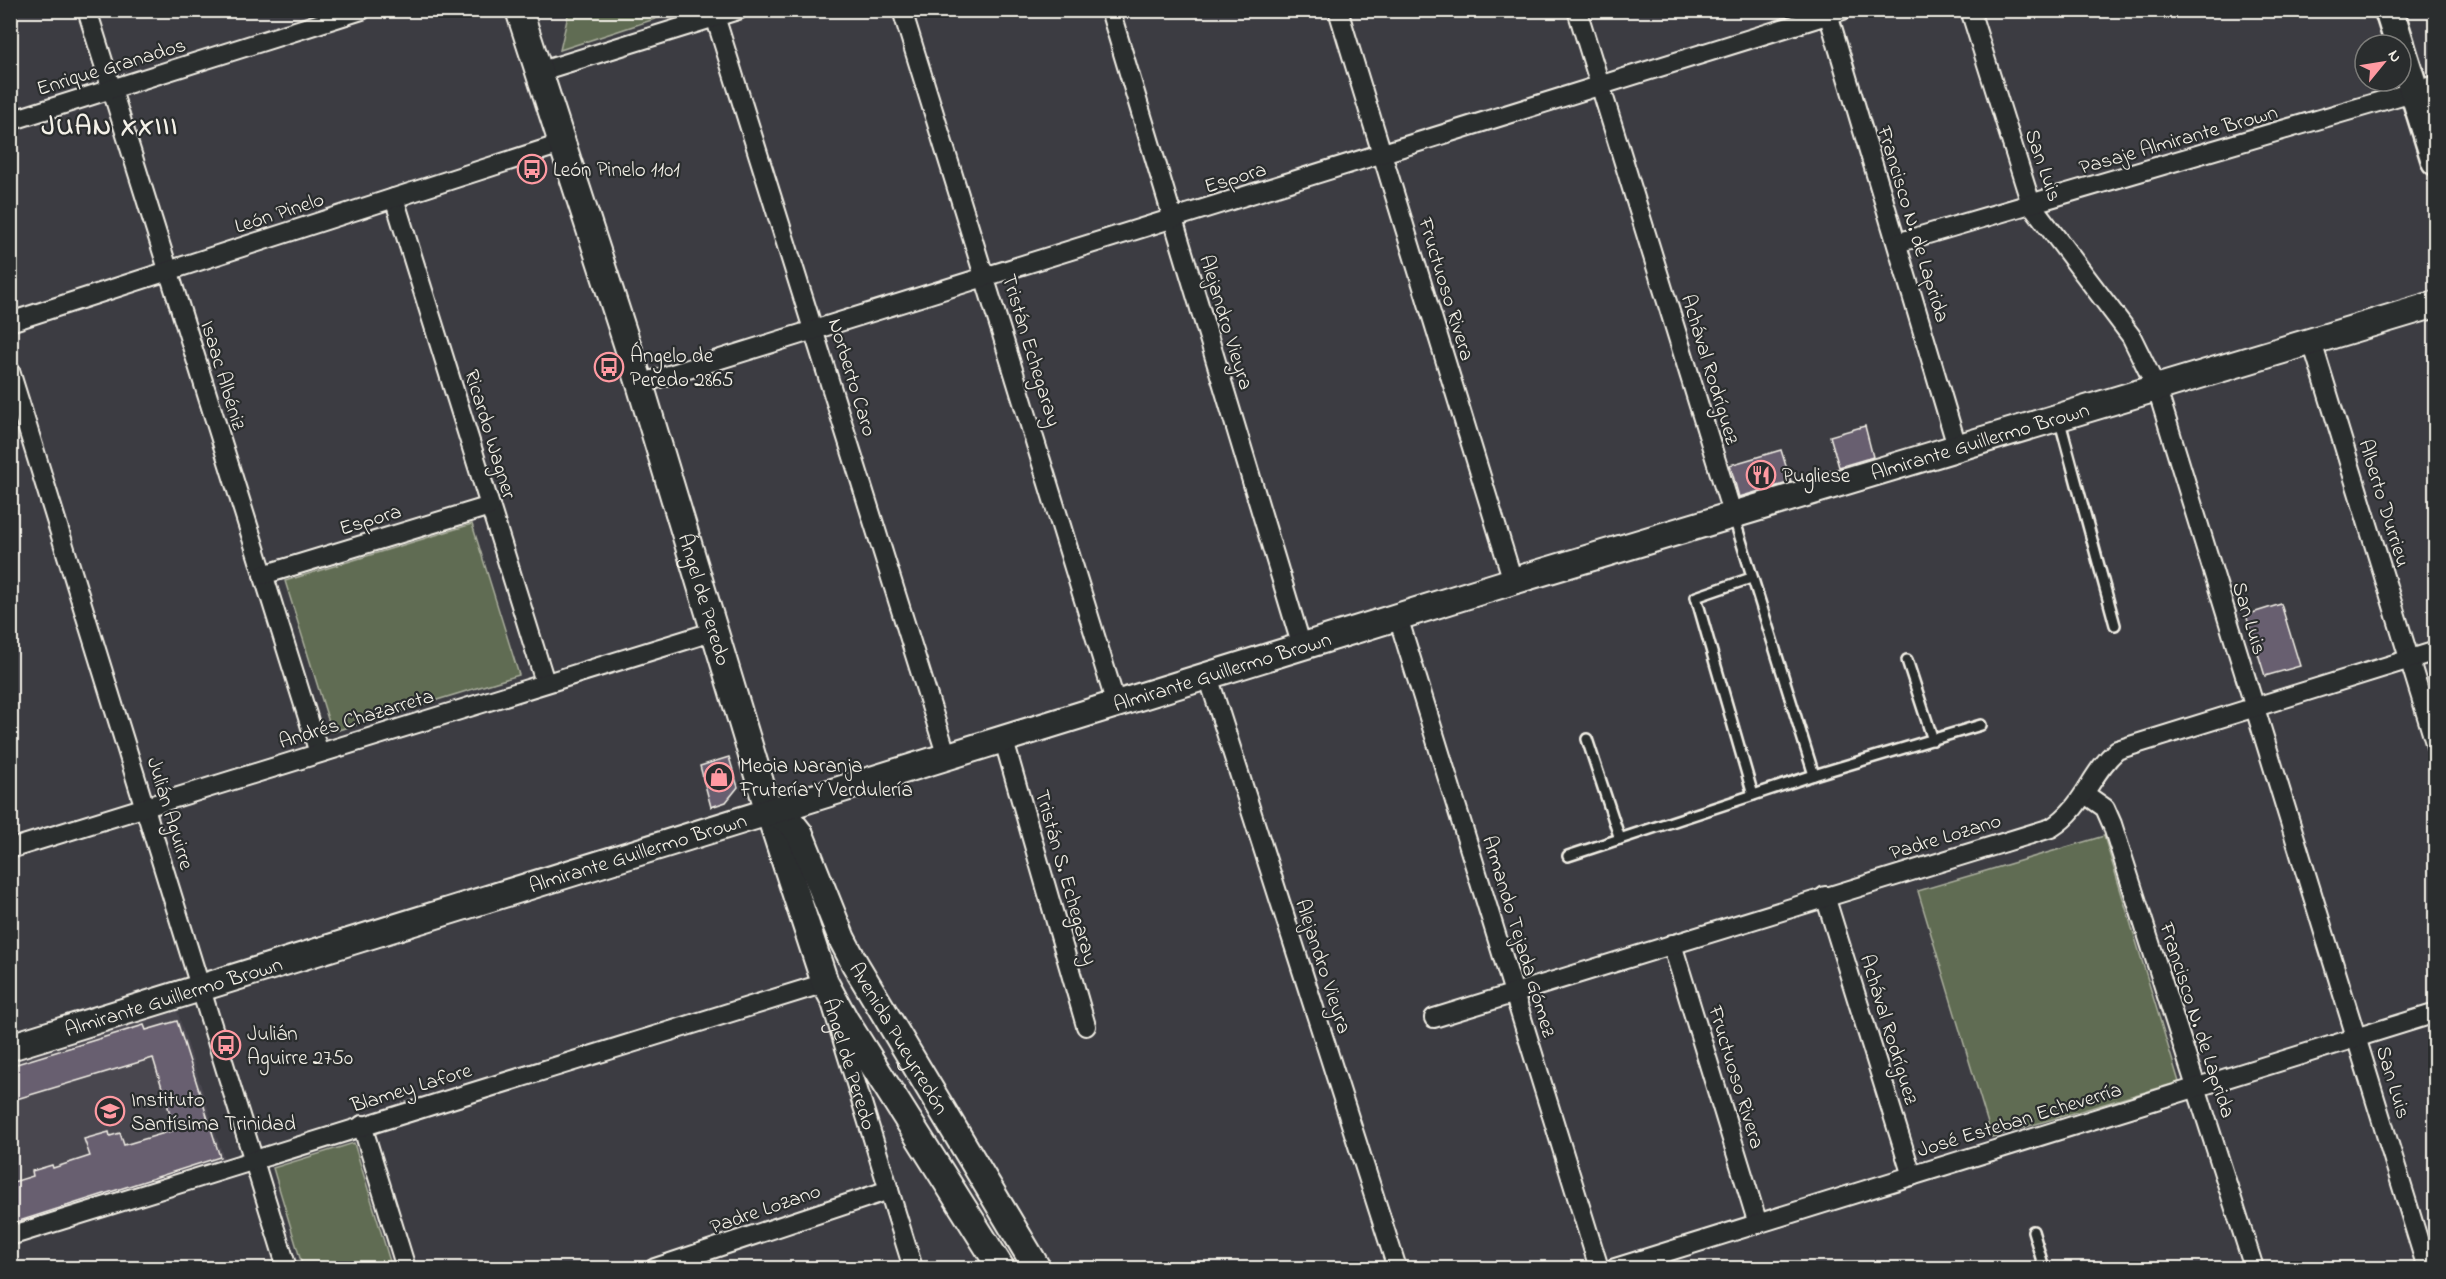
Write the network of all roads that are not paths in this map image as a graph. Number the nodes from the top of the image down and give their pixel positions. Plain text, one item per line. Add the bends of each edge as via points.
1 (87, 10) edge
2 (362, 10) edge
3 (519, 10) edge
4 (738, 10) edge
5 (902, 10) edge
6 (1110, 10) edge
7 (1338, 10) edge
8 (1577, 10) edge
9 (1970, 10) edge
10 (2389, 10) edge
11 (1833, 12) edge
12 (714, 14) edge
13 (324, 16) edge
14 (2396, 33) edge
15 (2413, 68) edge
16 (538, 72) junction
17 (1601, 87) junction
18 (2425, 88) edge
19 (111, 90) junction
20 (10, 121) edge
21 (561, 144) junction
22 (1382, 156) junction
23 (2436, 161) edge
24 (394, 198) junction
25 (2031, 204) junction
26 (1173, 220) junction
27 (1897, 243) junction
28 (168, 271) junction
29 (987, 278) junction
30 (2436, 304) edge
31 (10, 322) edge
32 (815, 330) junction
33 (2312, 342) junction
34 (10, 371) edge
35 (640, 384) junction
36 (2157, 389) junction
37 (2059, 418) junction
38 (1958, 450) junction
39 (490, 506) junction
40 (1733, 516) junction
41 (263, 575) junction
42 (1750, 578) junction
43 (1513, 581) junction
44 (1398, 617) junction
45 (2115, 625) dead end
46 (714, 631) junction
47 (1302, 647) junction
48 (2436, 651) edge
49 (1907, 660) dead end
50 (2409, 660) junction
51 (1208, 676) junction
52 (545, 682) junction
53 (1116, 704) junction
54 (2254, 708) junction
55 (1982, 725) dead end
56 (1587, 740) dead end
57 (1933, 740) junction
58 (1004, 741) junction
59 (2436, 746) edge
60 (318, 753) junction
61 (947, 757) junction
62 (1814, 775) junction
63 (2085, 794) junction
64 (1753, 795) junction
65 (146, 807) junction
66 (769, 812) junction
67 (1620, 839) junction
68 (10, 849) edge
69 (1568, 856) dead end
70 (1825, 896) junction
71 (1672, 944) junction
72 (825, 982) junction
73 (202, 988) junction
74 (1514, 993) junction
75 (2436, 1012) edge
76 (1434, 1018) dead end
77 (1086, 1026) dead end
78 (2356, 1037) junction
79 (10, 1047) edge
80 (2196, 1087) junction
81 (362, 1125) junction
82 (255, 1160) junction
83 (1912, 1176) junction
84 (889, 1190) junction
85 (1758, 1224) junction
86 (2033, 1231) dead end
87 (10, 1236) edge
88 (287, 1269) edge
89 (406, 1269) edge
90 (655, 1269) edge
91 (913, 1269) edge
92 (1001, 1269) edge
93 (1037, 1269) edge
94 (1397, 1269) edge
95 (1599, 1269) edge
96 (1615, 1269) edge
97 (2044, 1269) edge
98 (2254, 1269) edge
99 (2427, 1269) edge

1 - 19 street, Isaac Albéniz
2 - 13 street, Enrique Granados
3 - 16 street, Ángel de Peredo
4 - 12 street
5 - 29 street, Tristán Echegaray
6 - 26 street, Alejandro Vieyra
7 - 22 street, Fructuoso Rivera
8 - 17 street, Achával Rodríguez
9 - 25 street, San Luis
10 - 14 main road
11 - 17 street, Espora
11 - 27 street, Francisco N. de Laprida
12 - 16 street
12 - 32 street, Norberto Caro
13 - 19 street, Enrique Granados
15 - 18 main road
16 - 21 street, Ángel de Peredo
17 - 22 street, Espora
17 - 40 street, Achával Rodríguez
18 - 23 main road
18 - 25 street, Pasaje Almirante Brown
19 - 20 street, Enrique Granados
19 - 28 street, Isaac Albéniz
21 - 24 street, León Pinelo
21 - 35 street, Ángel de Peredo
22 - 26 street, Espora
22 - 43 street, Fructuoso Rivera
24 - 28 street, León Pinelo
24 - 39 street, Ricardo Wagner
25 - 27 street, Pasaje Almirante Brown
25 - 36 street, San Luis via 2131,336
26 - 29 street, Espora
26 - 47 street, Alejandro Vieyra
27 - 38 street, Francisco N. de Laprida
28 - 31 street, León Pinelo
28 - 41 street, Isaac Albéniz
29 - 32 street, Espora
29 - 53 street, Tristán Echegaray
30 - 33 street, Almirante Guillermo Brown
32 - 35 street, Espora
32 - 61 street, Norberto Caro
33 - 36 street, Almirante Guillermo Brown
33 - 50 street, Alberto Durrieu
34 - 65 street, Julián Aguirre
35 - 46 street, Ángel de Peredo
36 - 37 street, Almirante Guillermo Brown
36 - 54 street, San Luis
37 - 38 street, Almirante Guillermo Brown
37 - 45 lane
38 - 40 street, Almirante Guillermo Brown
39 - 41 street, Espora
39 - 52 street, Ricardo Wagner
40 - 42 lane, Achával Rodríguez
40 - 43 street, Almirante Guillermo Brown
41 - 60 street, Isaac Albéniz
42 - 62 lane, Achával Rodríguez
42 - 64 lane via 1696,597
43 - 44 street, Almirante Guillermo Brown
44 - 47 street, Almirante Guillermo Brown
44 - 74 street, Armando Tejada Gómez
46 - 52 street, Andrés Chazarreta
46 - 66 street, Ángel de Peredo
47 - 51 street, Almirante Guillermo Brown
48 - 50 street, Padre Lozano
49 - 57 lane
50 - 54 street, Padre Lozano
50 - 59 street, Alberto Durrieu
51 - 53 street, Almirante Guillermo Brown
51 - 94 street, Alejandro Vieyra
52 - 60 street, Andrés Chazarreta
53 - 58 street, Almirante Guillermo Brown
54 - 63 street, Padre Lozano via 2117,750 2105,761
54 - 78 street, San Luis
55 - 57 lane
56 - 67 lane
57 - 62 lane
58 - 61 street, Almirante Guillermo Brown
58 - 77 street, Tristán S. Echegaray
60 - 65 street, Andrés Chazarreta
61 - 66 street, Almirante Guillermo Brown
62 - 64 lane
63 - 70 street, Padre Lozano via 2068,817 2051,828
63 - 80 street, Francisco N. de Laprida via 2105,808 2112,824
64 - 67 lane
65 - 68 street, Andrés Chazarreta
65 - 73 street, Julián Aguirre
66 - 72 street, Ángel de Peredo
66 - 73 street, Almirante Guillermo Brown
66 - 93 street, Avenida Pueyrredón via 789,820 800,834 855,964
67 - 69 lane
70 - 71 street, Padre Lozano
70 - 83 street, Achával Rodríguez
71 - 74 street, Padre Lozano
71 - 85 street, Fructuoso Rivera
72 - 81 street, Blamey Lafore
72 - 84 street, Ángel de Peredo
72 - 92 street, Avenida Pueyrredón
73 - 79 street, Almirante Guillermo Brown
73 - 82 street, Julián Aguirre
74 - 76 street, Padre Lozano
74 - 95 street, Armando Tejada Gómez
75 - 78 street, José Esteban Echeverría
78 - 80 street, José Esteban Echeverría
78 - 99 street, San Luis
80 - 83 street, José Esteban Echeverría
80 - 98 street, Francisco N. de Laprida
81 - 82 street, Blamey Lafore
81 - 89 street
82 - 87 street, Blamey Lafore
82 - 88 street, Julián Aguirre
83 - 85 street, José Esteban Echeverría
84 - 90 street, Padre Lozano
84 - 91 street, Ángel de Peredo
85 - 96 street, José Esteban Echeverría
86 - 97 lane

